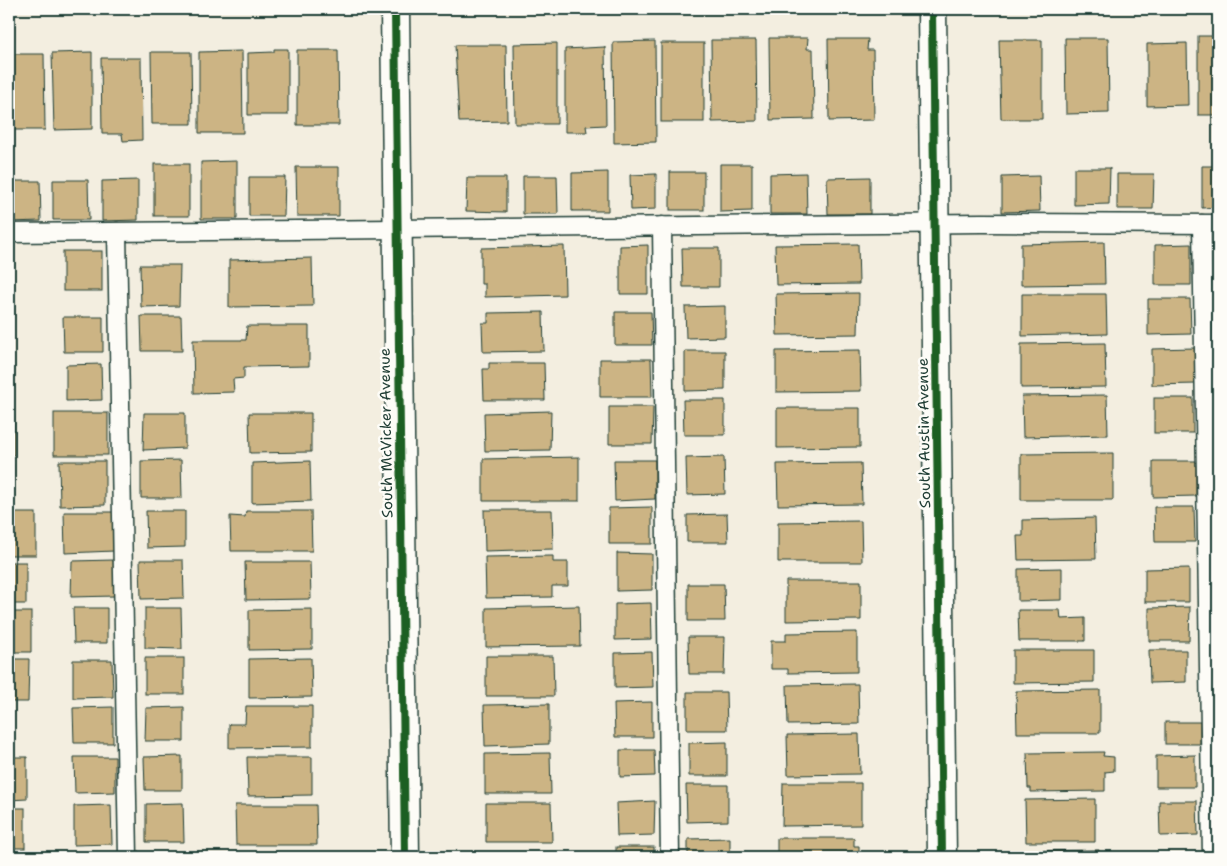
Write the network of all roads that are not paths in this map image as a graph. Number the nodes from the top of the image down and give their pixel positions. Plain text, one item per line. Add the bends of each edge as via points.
1 (395, 9) edge
2 (932, 9) edge
3 (935, 224) junction
4 (1210, 224) edge
5 (662, 226) junction
6 (398, 229) junction
7 (117, 232) junction
8 (9, 233) edge
9 (128, 857) edge
10 (405, 857) edge
11 (670, 857) edge
12 (942, 857) edge
13 (1212, 857) edge

1 - 6 street, South McVicker Avenue
2 - 3 street, South Austin Avenue
3 - 4 lane
3 - 5 lane
3 - 12 street, South Austin Avenue
4 - 13 lane
5 - 6 lane
5 - 11 lane
6 - 7 lane
6 - 10 street, South McVicker Avenue
7 - 8 lane
7 - 9 lane

